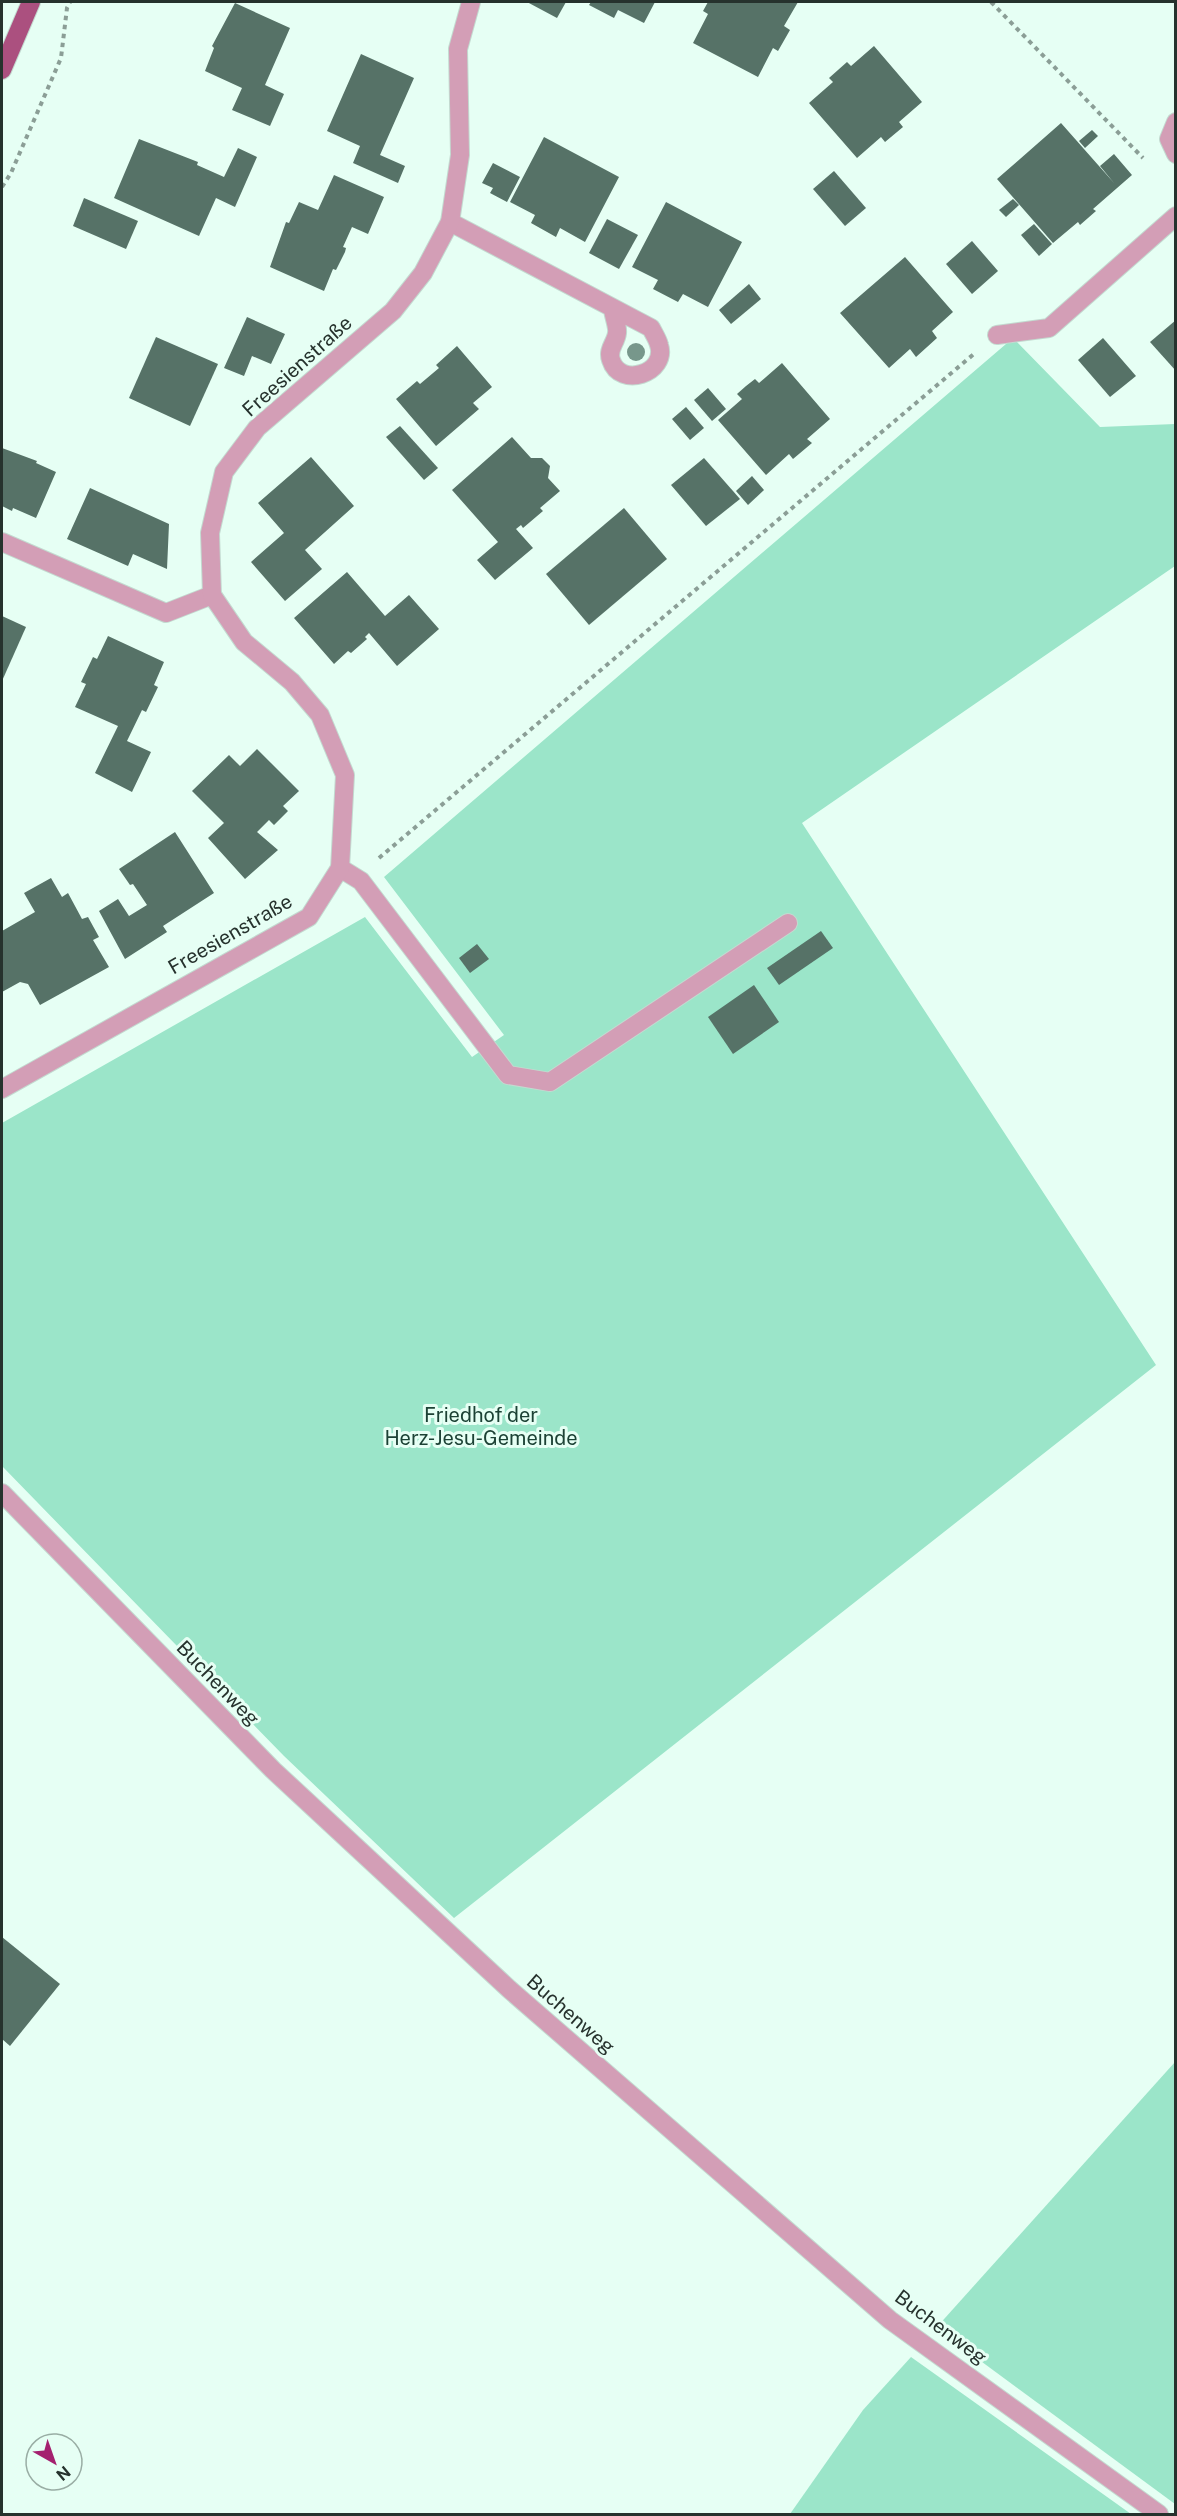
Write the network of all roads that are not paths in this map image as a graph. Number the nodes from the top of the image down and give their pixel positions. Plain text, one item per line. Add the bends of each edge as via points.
1 (31, 2) edge
2 (471, 2) edge
3 (2, 70) edge
4 (1176, 122) edge
5 (1176, 154) edge
6 (1176, 216) edge
7 (450, 222) junction
8 (613, 310) dead end
9 (997, 335) road end
10 (2, 542) edge
11 (212, 595) junction
12 (340, 868) junction
13 (788, 923) dead end
14 (2, 1089) edge
15 (2, 1493) edge
16 (1159, 2514) edge

1 - 3 main road
2 - 7 street, Freesienstraße via 458,49 460,155
4 - 5 street via 1169,139
6 - 9 street via 1049,328
7 - 8 street
7 - 11 street, Freesienstraße via 423,273 393,311 257,428 224,472 210,533
10 - 11 street via 166,613
11 - 12 street, Freesienstraße via 244,642 292,682 320,715 345,775
12 - 13 street via 361,881 508,1075 550,1082
12 - 14 street, Freesienstraße via 309,917
15 - 16 street, Buchenweg via 273,1770 509,1989 891,2320

